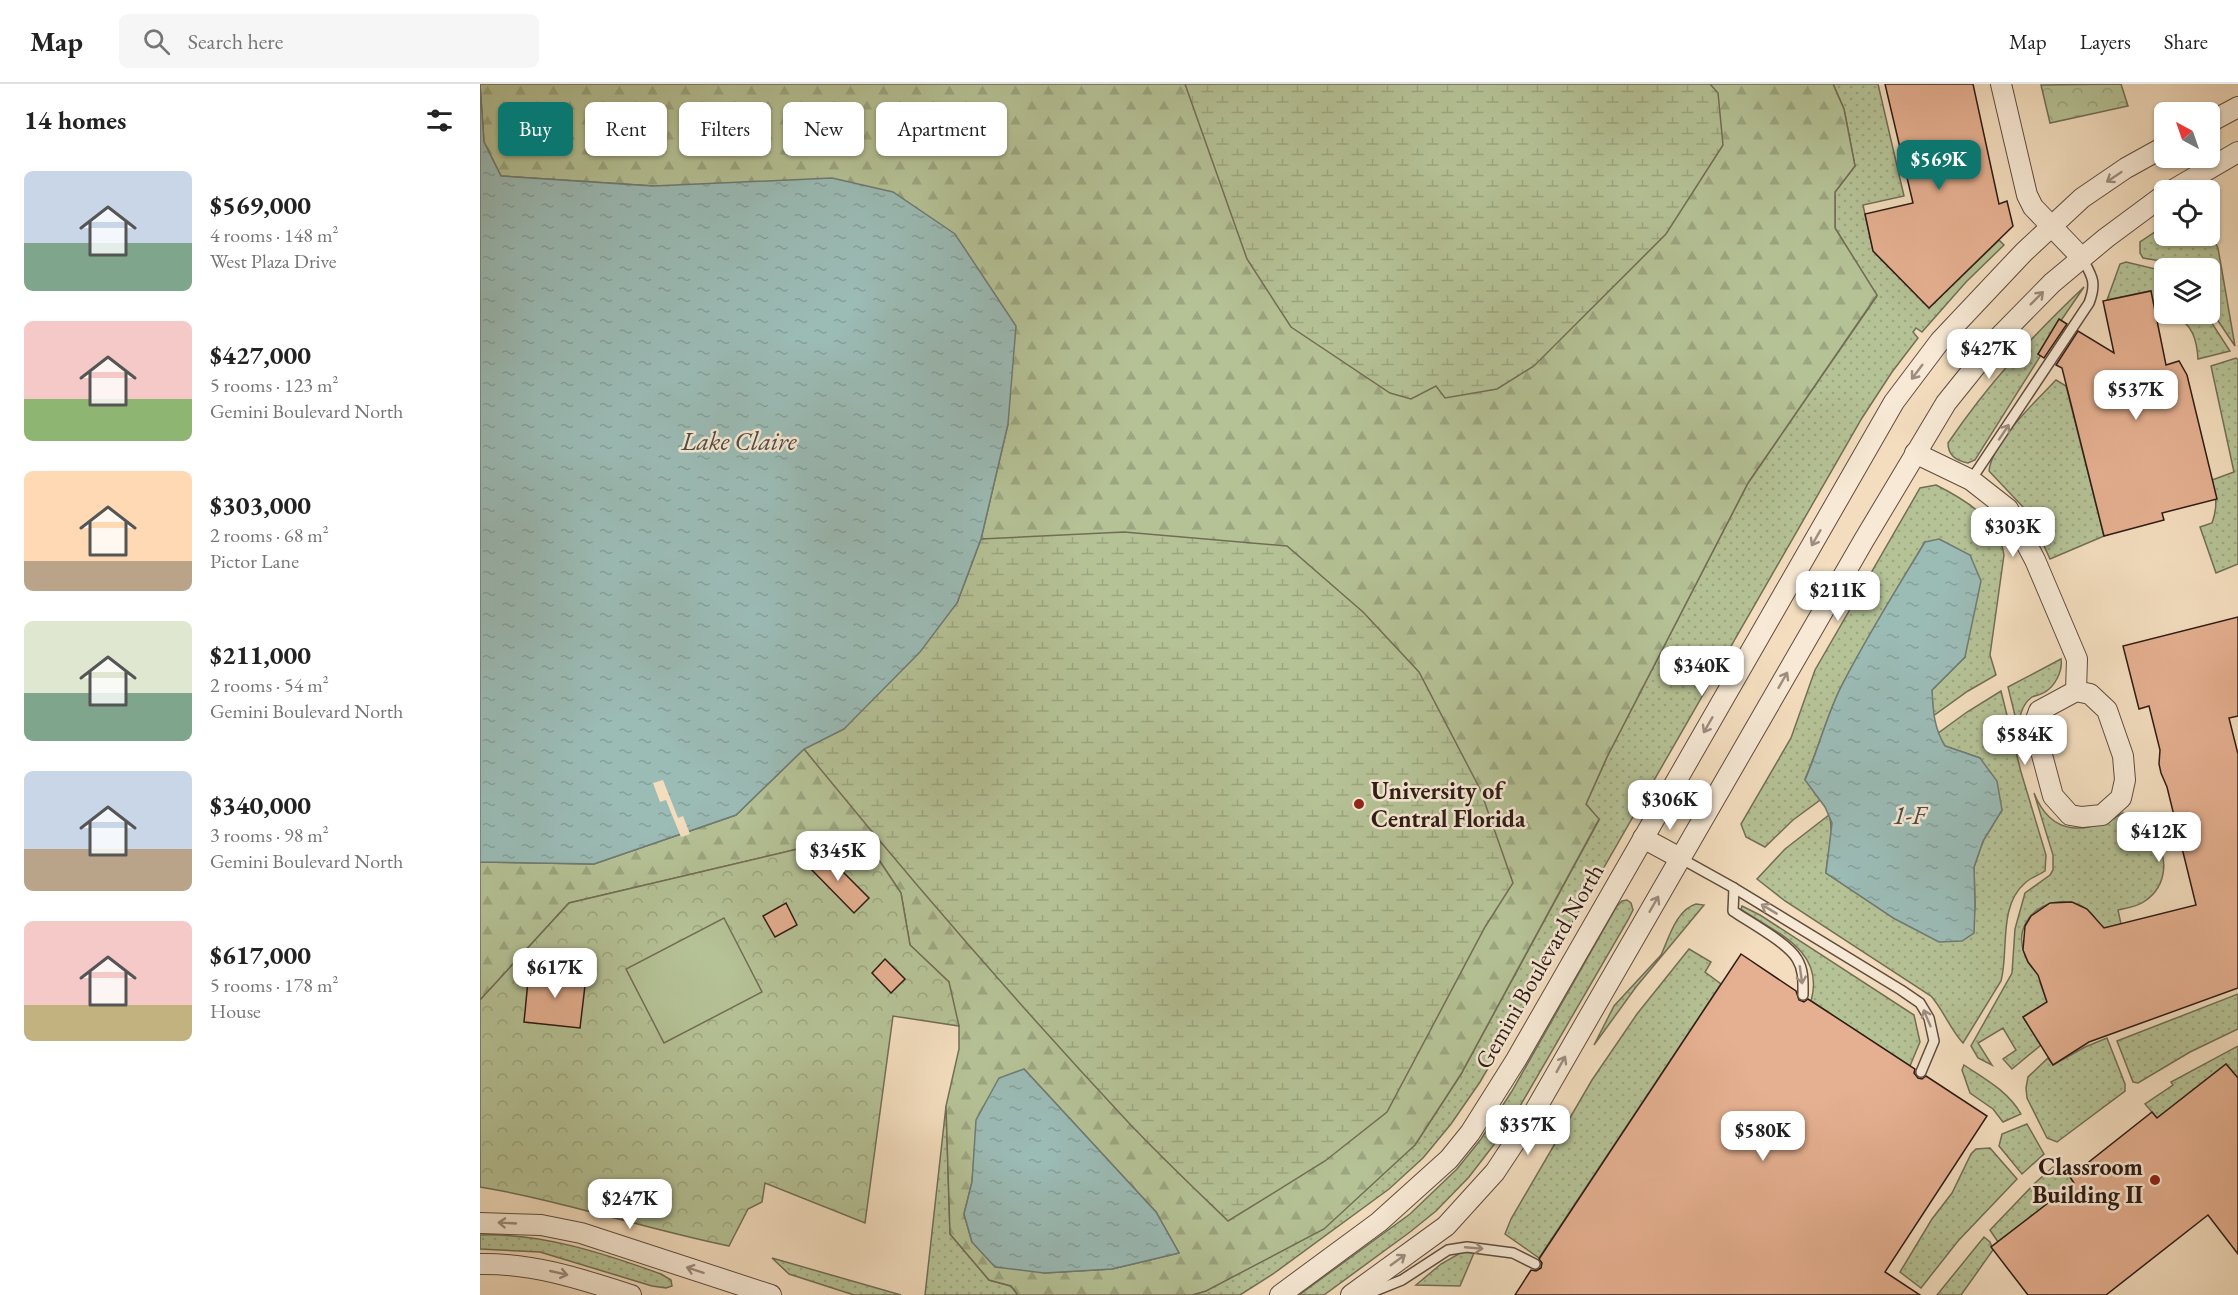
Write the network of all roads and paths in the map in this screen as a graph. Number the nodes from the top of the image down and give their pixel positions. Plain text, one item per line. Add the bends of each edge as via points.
1 (2001, 84) edge
2 (2238, 106) edge
3 (2220, 116) edge
4 (2238, 152) edge
5 (2154, 153) edge
6 (2190, 180) edge
7 (2154, 202) edge
8 (2051, 227) junction
9 (2082, 258) junction
10 (1914, 453) junction
11 (1971, 480) junction
12 (2076, 691) junction
13 (1643, 838) junction
14 (1680, 858) junction
15 (1734, 888) junction
16 (1803, 995) dead end
17 (1921, 1072) dead end
18 (480, 1222) edge
19 (480, 1264) edge
20 (1535, 1264) dead end
21 (740, 1290) edge
22 (631, 1295) edge
23 (771, 1295) edge
24 (1280, 1295) edge
25 (1351, 1295) edge
26 (1365, 1295) edge

1 - 8 street via 2027,195
2 - 3 street
4 - 6 street
5 -> 8 street, Gemini Boulevard North via 2082,198
7 - 9 street
8 - 9 street
8 -> 13 street, Gemini Boulevard North via 1940,341 1894,402
10 -> 9 street via 1946,403 1999,337
11 -> 9 lane via 2089,303 2093,277
10 - 11 street
14 -> 10 street
11 - 12 street via 2008,509 2035,560 2077,658
12 - 12 street via 2039,711 2034,725 2053,795 2070,815 2102,815 2121,798 2126,780 2123,756 2107,710 2090,694
13 - 14 street
13 - 24 street, Gemini Boulevard North via 1516,1060 1460,1147 1379,1222
14 - 15 lane
25 -> 14 street via 1446,1226 1495,1172 1530,1119
15 -> 16 lane via 1733,911 1798,960
17 -> 15 lane via 1934,1041 1929,1018 1920,1003
21 -> 18 street via 581,1233 541,1225
19 -> 22 street via 530,1266
26 -> 20 lane via 1402,1280 1448,1250 1467,1247 1513,1253
21 - 23 street

